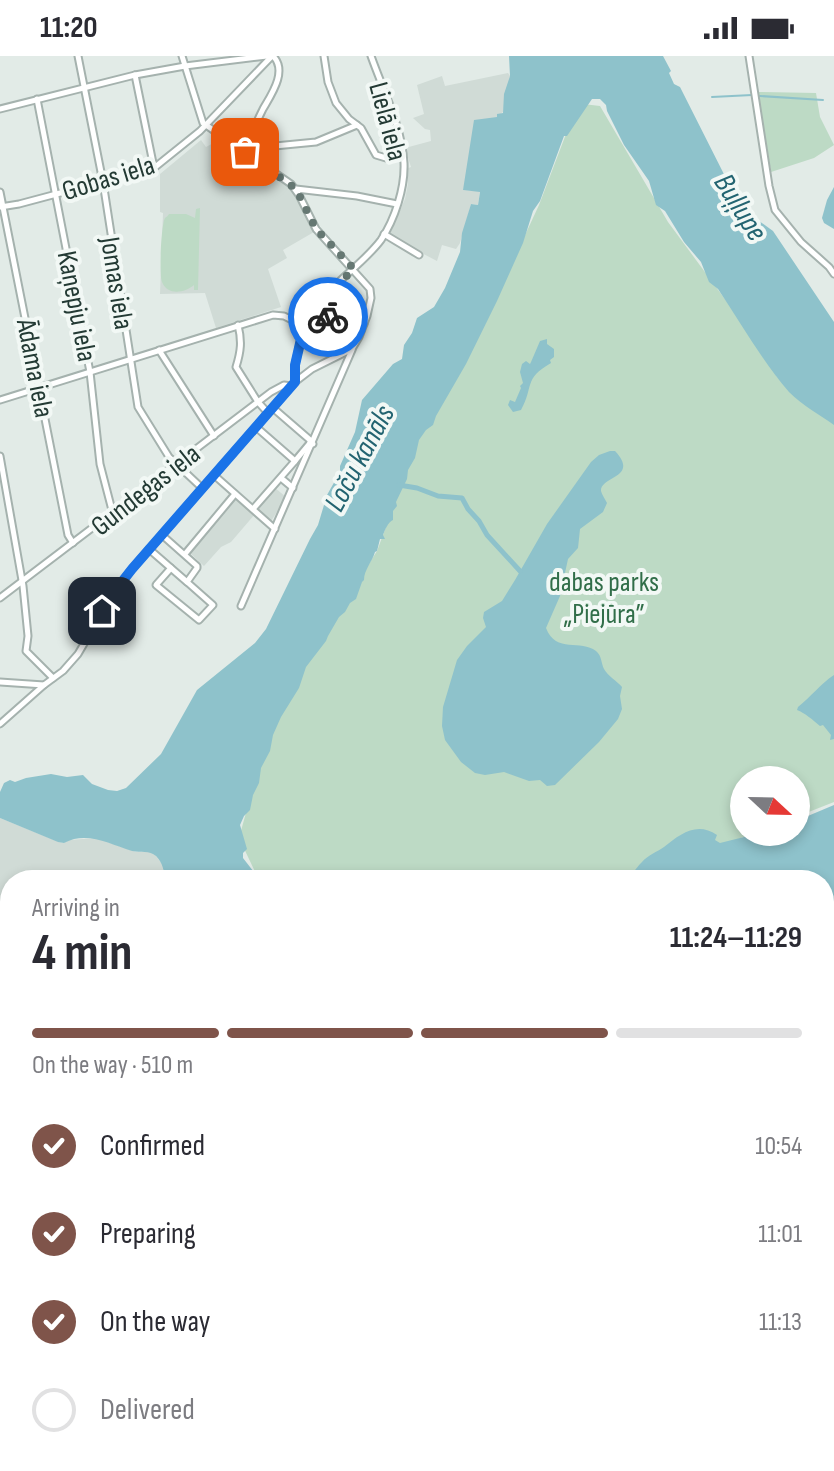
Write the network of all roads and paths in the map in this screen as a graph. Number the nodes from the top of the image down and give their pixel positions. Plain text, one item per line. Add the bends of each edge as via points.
1 (78, 56) edge
2 (182, 56) edge
3 (271, 56) edge
4 (324, 56) edge
5 (371, 56) edge
6 (749, 56) edge
7 (185, 66) junction
8 (135, 75) junction
9 (85, 87) junction
10 (37, 99) junction
11 (0, 109) edge
12 (206, 125) junction
13 (357, 125) junction
14 (245, 152) junction
15 (402, 154) junction
16 (154, 168) junction
17 (103, 182) junction
18 (296, 189) junction
19 (0, 192) edge
20 (56, 193) junction
21 (397, 204) junction
22 (2, 207) edge
23 (384, 234) junction
24 (419, 255) dead end
25 (354, 269) junction
26 (834, 274) edge
27 (330, 312) junction
28 (364, 324) junction
29 (238, 325) junction
30 (304, 326) junction
31 (352, 349) junction
32 (159, 350) junction
33 (130, 360) junction
34 (90, 372) junction
35 (293, 384) junction
36 (40, 389) junction
37 (0, 400) edge
38 (258, 402) junction
39 (270, 411) junction
40 (256, 427) junction
41 (214, 436) junction
42 (311, 443) junction
43 (0, 456) edge
44 (295, 461) junction
45 (176, 465) junction
46 (214, 475) junction
47 (281, 478) junction
48 (202, 488) junction
49 (293, 488) junction
50 (235, 494) junction
51 (253, 509) junction
52 (113, 514) junction
53 (275, 529) junction
54 (162, 535) junction
55 (73, 543) junction
56 (149, 549) junction
57 (184, 554) junction
58 (171, 568) junction
59 (23, 581) junction
60 (187, 582) junction
61 (0, 598) edge
62 (241, 606) dead end
63 (53, 678) junction
64 (0, 682) edge
65 (44, 685) junction
66 (0, 724) edge

1 - 9 street, Jomas iela
2 - 7 street
3 - 7 street
3 - 12 street, Gobas iela
3 - 14 street via 279,67 275,89
4 - 13 street via 336,103
5 - 15 street, Lielā iela
6 - 26 street via 775,210
7 - 8 street
7 - 12 street
8 - 9 street
8 - 16 street
9 - 10 street
9 - 17 street, Jomas iela
10 - 11 street
10 - 20 street, Kaņepju iela
12 - 14 street
12 - 16 street, Gobas iela
13 - 14 street via 316,142
13 - 15 street via 376,155
14 - 18 street
15 - 21 street, Lielā iela
16 - 17 street, Gobas iela
17 - 20 street, Gobas iela
17 - 33 street, Jomas iela
18 - 21 street
18 - 25 street via 316,229
19 - 22 street, Ādama iela
20 - 22 street, Gobas iela
20 - 34 street, Kaņepju iela
21 - 23 street, Lielā iela
22 - 36 street, Ādama iela
23 - 24 street
23 - 25 street, Lielā iela
25 - 27 street, Lielā iela via 328,293
25 - 28 street via 370,289
27 - 28 street
27 - 30 street via 315,326
28 - 31 street
29 - 30 street via 279,315
29 - 32 street
29 - 38 street via 241,350 236,367
30 - 35 street
31 - 35 street
31 - 42 street
32 - 33 street
32 - 41 street
33 - 34 street
33 - 45 street, Jomas iela via 140,413
34 - 36 street
34 - 52 street, Kaņepju iela via 100,464
35 - 38 street, Gundegas iela
35 - 39 street
36 - 37 street
36 - 55 street, Ādama iela
38 - 39 street
38 - 41 street, Gundegas iela
39 - 40 street
39 - 42 street
40 - 44 street
40 - 46 street
41 - 45 street, Gundegas iela
42 - 44 street
42 - 49 street
43 - 59 street
44 - 47 street
45 - 48 street, Jomas iela
45 - 52 street, Gundegas iela
46 - 48 street
46 - 50 street
47 - 49 street
47 - 51 street
48 - 54 street
49 - 53 street
50 - 51 street
50 - 57 street
51 - 53 street
52 - 55 street, Gundegas iela
53 - 62 street
54 - 56 street
54 - 57 street
55 - 59 street, Gundegas iela
56 - 58 street
56 - 63 street via 114,592 78,654
57 - 60 street via 197,566
58 - 60 street
58 - 60 street via 156,585 199,620 213,605
59 - 61 street, Gundegas iela
59 - 63 street via 26,651
63 - 65 street
64 - 65 street
65 - 66 street

